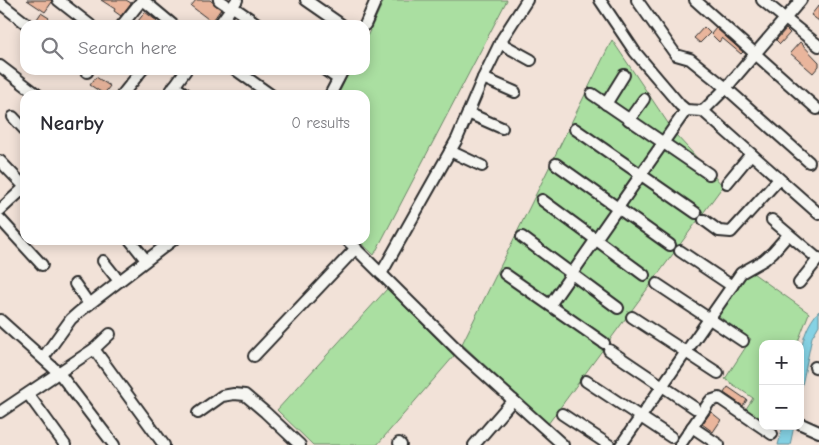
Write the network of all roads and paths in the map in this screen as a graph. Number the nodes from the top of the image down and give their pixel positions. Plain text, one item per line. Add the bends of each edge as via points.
1 (58, 0) edge
2 (142, 0) edge
3 (306, 0) edge
4 (376, 0) edge
5 (527, 0) edge
6 (600, 0) edge
7 (637, 0) edge
8 (695, 0) edge
9 (762, 0) edge
10 (801, 0) edge
11 (0, 3) edge
12 (228, 3) edge
13 (785, 18) junction
14 (22, 20) edge
15 (84, 20) edge
16 (126, 20) edge
17 (167, 20) edge
18 (221, 20) edge
19 (253, 20) edge
20 (335, 20) edge
21 (367, 20) edge
22 (500, 43) junction
23 (819, 46) edge
24 (755, 54) junction
25 (531, 60) dead end
26 (0, 66) edge
27 (138, 75) edge
28 (182, 75) edge
29 (243, 75) edge
30 (340, 75) edge
31 (624, 76) dead end
32 (483, 78) junction
33 (726, 88) junction
34 (31, 90) edge
35 (126, 90) edge
36 (172, 90) edge
37 (264, 90) edge
38 (332, 90) edge
39 (516, 92) dead end
40 (592, 94) dead end
41 (644, 99) dead end
42 (606, 104) junction
43 (818, 109) dead end
44 (686, 110) junction
45 (702, 111) junction
46 (468, 112) junction
47 (13, 117) dead end
48 (629, 120) junction
49 (20, 125) edge
50 (502, 128) dead end
51 (575, 129) dead end
52 (662, 142) junction
53 (450, 151) junction
54 (751, 154) junction
55 (0, 161) edge
56 (809, 162) dead end
57 (556, 164) dead end
58 (482, 166) dead end
59 (709, 174) dead end
60 (640, 176) junction
61 (779, 179) junction
62 (20, 182) edge
63 (727, 183) dead end
64 (20, 192) edge
65 (542, 200) dead end
66 (618, 207) junction
67 (0, 210) edge
68 (819, 214) edge
69 (0, 219) edge
70 (772, 220) dead end
71 (788, 235) junction
72 (522, 237) dead end
73 (596, 240) junction
74 (20, 241) edge
75 (24, 245) edge
76 (134, 245) edge
77 (166, 245) edge
78 (353, 245) edge
79 (670, 245) dead end
80 (356, 248) junction
81 (680, 251) dead end
82 (819, 258) edge
83 (146, 260) junction
84 (103, 261) dead end
85 (42, 265) dead end
86 (571, 273) junction
87 (382, 274) junction
88 (505, 274) dead end
89 (644, 275) dead end
90 (119, 281) junction
91 (799, 283) dead end
92 (75, 284) dead end
93 (657, 284) dead end
94 (732, 286) junction
95 (89, 304) junction
96 (550, 305) junction
97 (618, 308) dead end
98 (632, 317) dead end
99 (709, 318) junction
100 (0, 320) edge
101 (110, 334) dead end
102 (743, 341) dead end
103 (94, 350) junction
104 (686, 352) junction
105 (254, 356) dead end
106 (43, 358) junction
107 (59, 373) junction
108 (718, 374) dead end
109 (586, 381) dead end
110 (662, 386) junction
111 (28, 394) junction
112 (513, 400) junction
113 (695, 408) dead end
114 (0, 412) edge
115 (198, 414) dead end
116 (562, 414) dead end
117 (640, 417) junction
118 (804, 425) edge
119 (692, 427) junction
120 (819, 432) edge
121 (772, 434) dead end
122 (671, 437) dead end
123 (65, 445) edge
124 (114, 445) edge
125 (164, 445) edge
126 (300, 445) edge
127 (474, 445) edge
128 (563, 445) edge
129 (609, 445) edge
130 (621, 445) edge
131 (680, 445) edge
132 (719, 445) edge

1 - 15 street
2 - 16 street
2 - 17 street
3 - 20 street
4 - 21 street
5 - 22 street
6 - 44 street via 635,52
7 - 33 street via 676,55 690,59
8 - 24 street
9 - 13 street
10 - 13 street
11 - 14 street
12 - 18 street
12 - 19 street
13 - 23 street
13 - 24 street
22 - 25 street
22 - 32 street
24 - 33 street
24 - 43 street
26 - 34 street
27 - 35 street
28 - 36 street
29 - 37 street
30 - 38 street
31 - 42 street
32 - 39 street
32 - 46 street
33 - 45 street
33 - 56 street
40 - 42 street
41 - 48 street
42 - 48 street
44 - 45 street
44 - 52 street
45 - 54 street
46 - 50 street
46 - 53 street
47 - 49 street
48 - 52 street
51 - 60 street
52 - 59 street
52 - 60 street
53 - 58 street
53 - 87 street
54 - 61 street
54 - 63 street
55 - 62 street
57 - 66 street
60 - 61 street via 720,231 731,232
60 - 66 street
61 - 68 street
64 - 67 street
65 - 73 street
66 - 73 street
66 - 79 street
69 - 74 street
70 - 71 street
71 - 82 street
71 - 94 street via 774,252 741,273
72 - 86 street
73 - 86 street
73 - 89 street
75 - 85 street
76 - 83 street
77 - 83 street
78 - 80 street
80 - 87 street
80 - 105 street
81 - 94 street
82 - 91 street
83 - 90 street
84 - 90 street
86 - 96 street
86 - 97 street
87 - 112 street
88 - 96 street
90 - 95 street
92 - 95 street
93 - 99 street
94 - 99 street
95 - 106 street via 71,319
96 - 110 street
98 - 104 street
99 - 102 street
99 - 104 street
100 - 106 street
101 - 103 street
103 - 107 street
103 - 125 street
104 - 108 street
104 - 110 street
106 - 107 street
107 - 111 street
107 - 124 street
109 - 117 street
110 - 113 street
110 - 117 street
111 - 114 street
111 - 123 street
112 - 127 street
112 - 128 street
115 - 126 street via 222,396 244,395
116 - 129 street
117 - 122 street
117 - 130 street
118 - 120 street
119 - 121 street via 710,401 719,398
119 - 131 street
119 - 132 street

